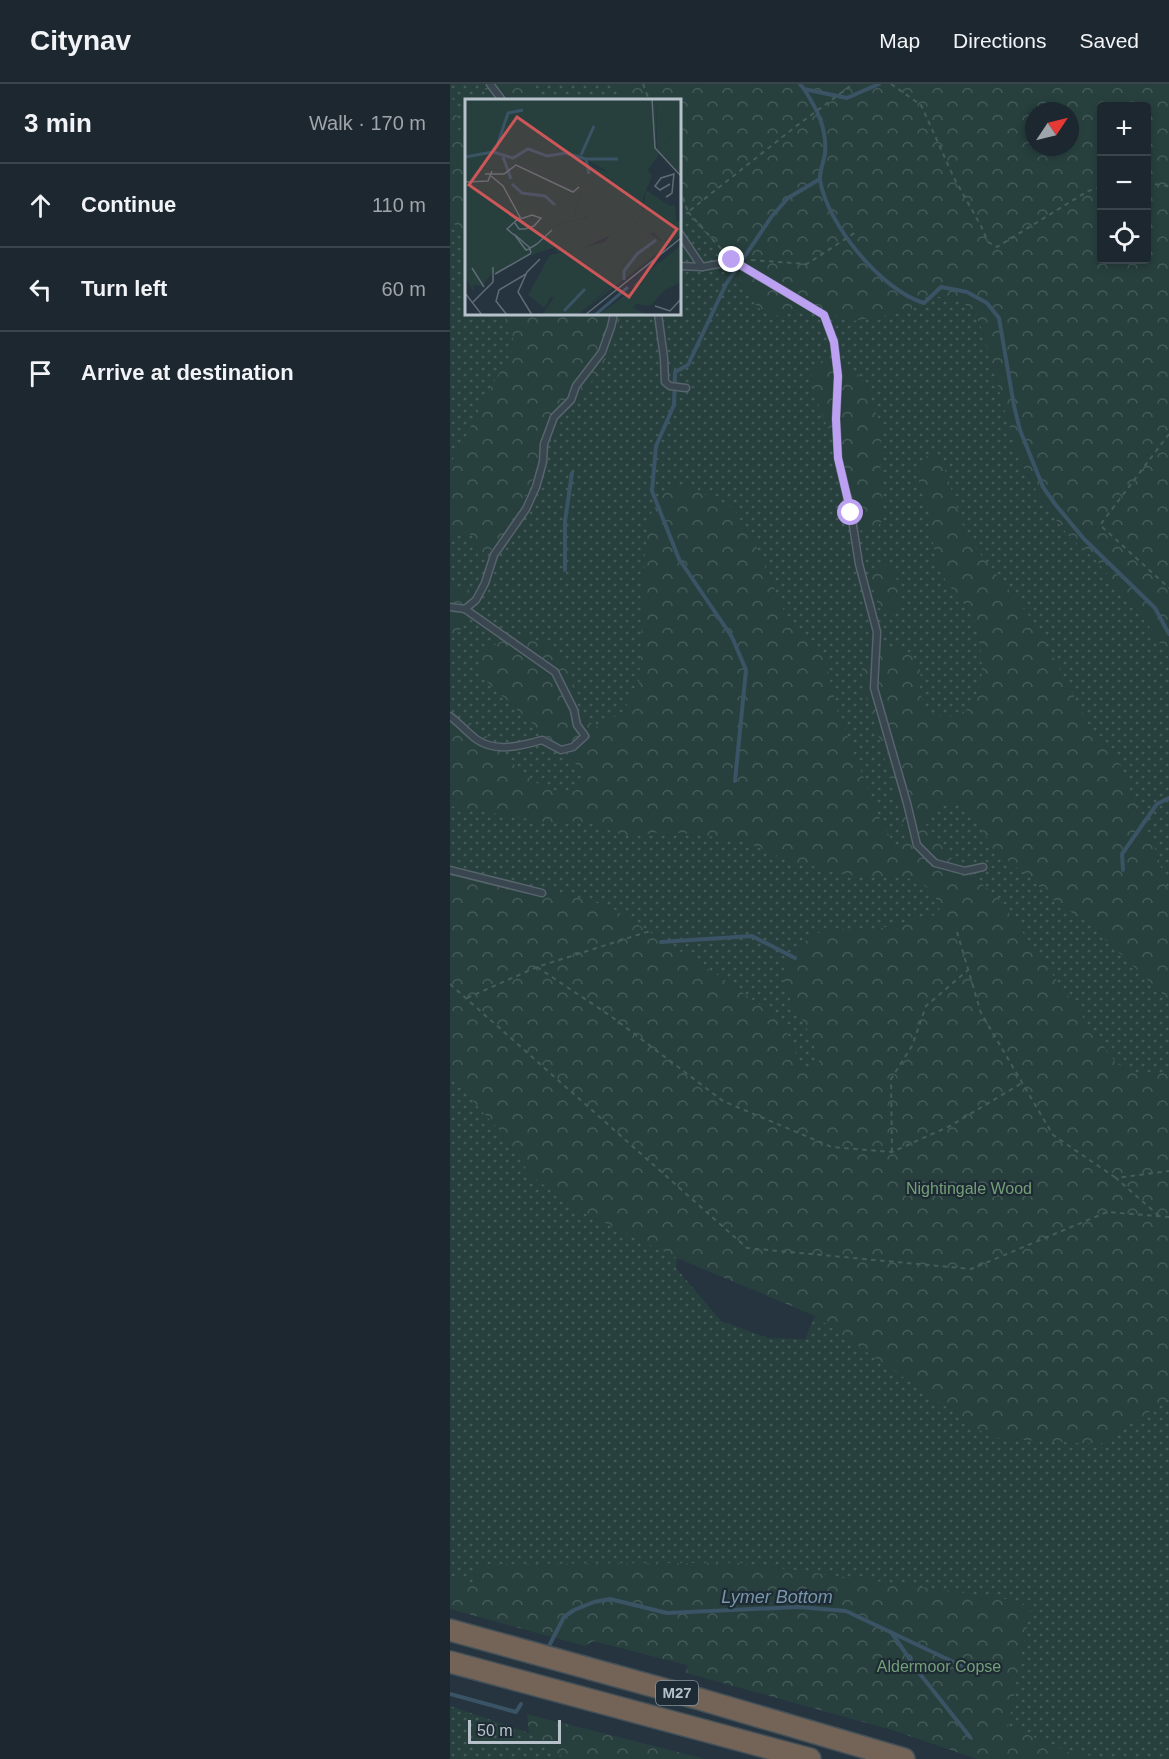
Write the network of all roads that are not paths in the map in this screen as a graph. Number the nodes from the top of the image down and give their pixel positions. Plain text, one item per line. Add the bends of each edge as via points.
1 (490, 84) edge
2 (501, 99) edge
3 (681, 236) edge
4 (681, 266) edge
5 (702, 267) junction
6 (614, 315) edge
7 (658, 315) edge
8 (686, 388) dead end
9 (450, 607) edge
10 (465, 609) junction
11 (450, 716) edge
12 (983, 867) dead end
13 (450, 870) edge
14 (542, 893) dead end
15 (450, 1630) edge
16 (450, 1662) edge
17 (810, 1759) edge
18 (904, 1759) edge

1 - 2 lane
3 - 5 lane
4 - 5 lane
5 - 12 lane via 731,259 824,315 834,342 838,376 838,458 877,632 874,688 917,845 935,863 965,871
6 - 10 lane via 602,352 581,377 571,400 554,417 536,487 526,509 494,555 476,600
7 - 8 lane via 665,382
9 - 10 lane
10 - 11 lane via 555,672 574,710 576,725 585,736 573,747 561,750 542,740 497,747 478,740
13 - 14 lane
15 - 18 highway, M27
16 - 17 highway, M27

